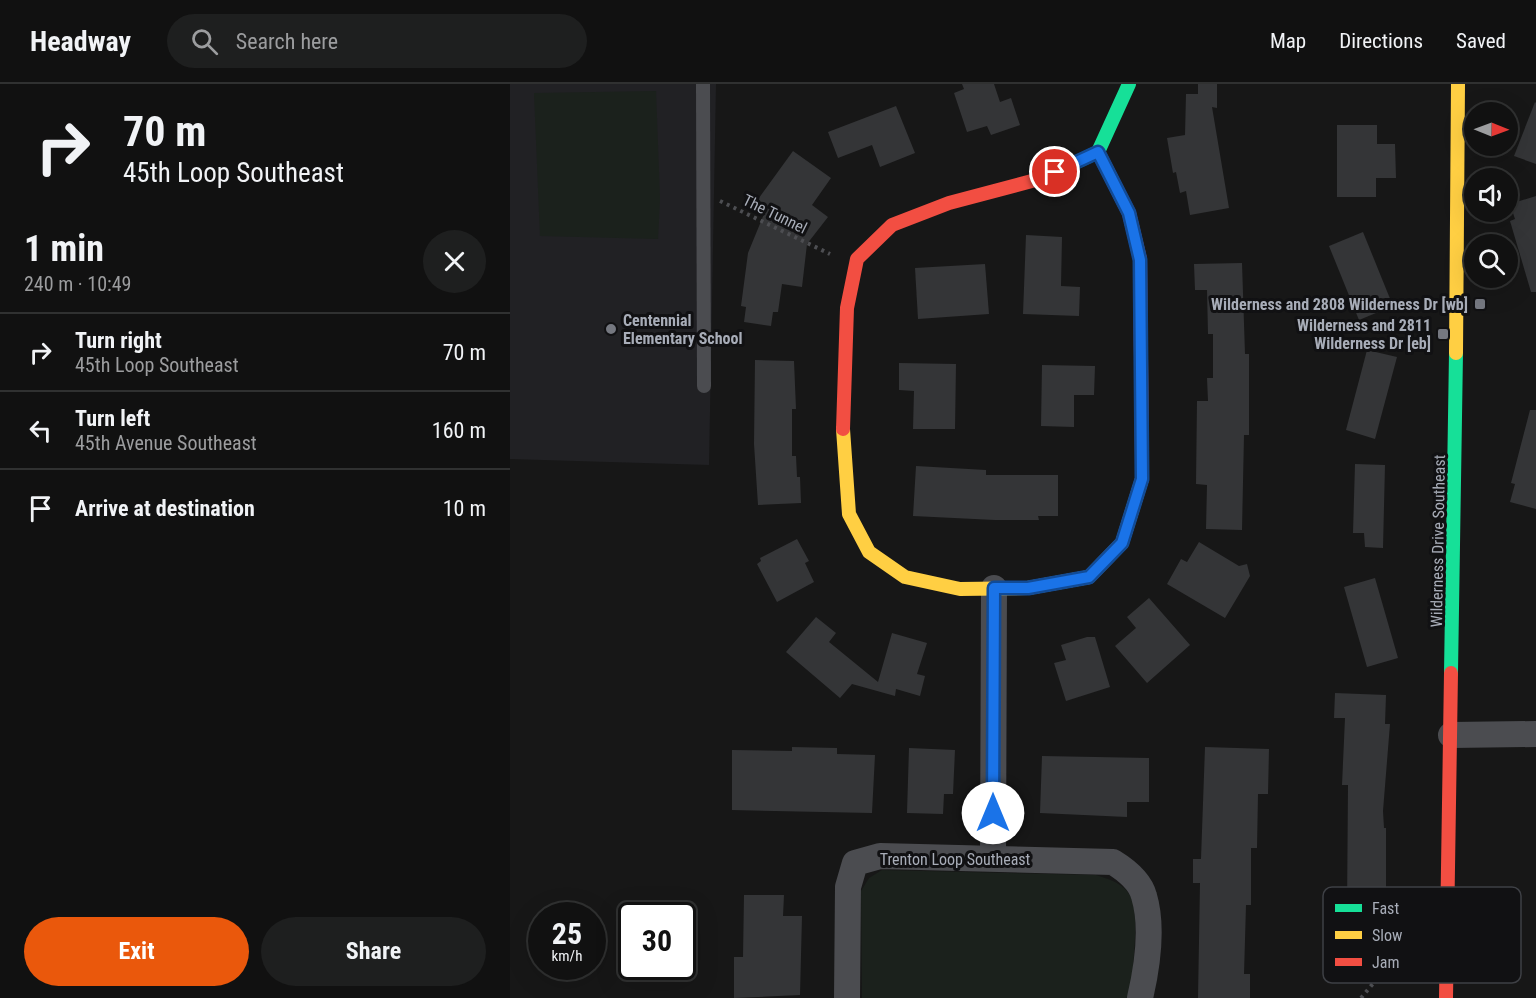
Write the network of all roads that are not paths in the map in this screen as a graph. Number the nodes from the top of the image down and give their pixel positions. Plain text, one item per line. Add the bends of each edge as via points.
1 (703, 84) edge
2 (1129, 84) edge
3 (1458, 84) edge
4 (1098, 152) junction
5 (705, 386) dead end
6 (994, 588) junction
7 (1536, 734) edge
8 (1451, 735) junction
9 (993, 858) junction
10 (1446, 887) edge
11 (847, 998) edge
12 (1140, 998) edge

1 - 5 lane
2 - 4 street
3 - 8 street, Wilderness Drive Southeast
4 - 6 street via 1129,213 1140,260 1142,479 1122,543 1089,577 1028,588
4 - 6 street via 1033,183 949,203 892,225 857,259 847,308 842,422 849,514 869,552 905,577 960,589
6 - 9 street
7 - 8 street
8 - 10 street, Wilderness Drive Southeast
9 - 11 street, Trenton Loop Southeast via 880,856 855,863 849,887
9 - 12 street, Trenton Loop Southeast via 1113,862 1129,872 1144,895 1148,933 1147,970

